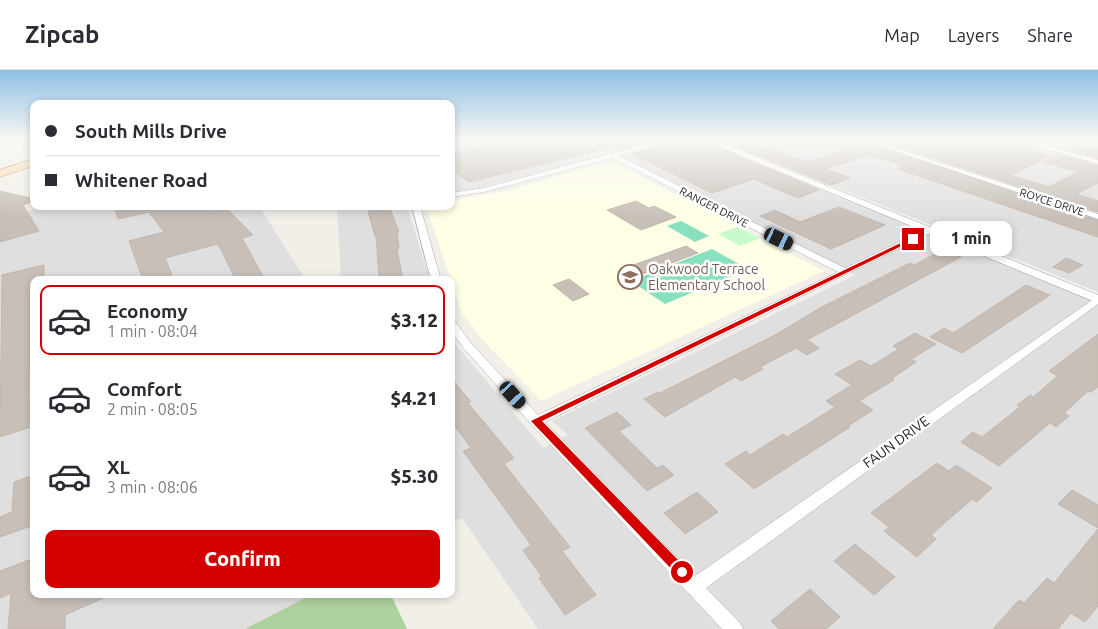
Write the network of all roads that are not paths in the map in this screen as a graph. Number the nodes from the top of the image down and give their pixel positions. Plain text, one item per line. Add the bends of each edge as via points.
1 (22, 166) edge
2 (574, 166) edge
3 (632, 166) edge
4 (770, 166) edge
5 (943, 166) edge
6 (0, 174) edge
7 (455, 194) edge
8 (417, 210) edge
9 (1098, 217) edge
10 (930, 232) junction
11 (844, 271) junction
12 (435, 276) edge
13 (1098, 299) edge
14 (455, 328) edge
15 (536, 421) junction
16 (695, 586) junction
17 (734, 629) edge

1 - 6 main road
2 - 7 street
3 - 11 street, RANGER DRIVE
4 - 10 street
5 - 9 street, ROYCE DRIVE
8 - 12 street
10 - 11 street
10 - 13 street
11 - 15 street
13 - 16 street, FAUN DRIVE
14 - 15 street
15 - 16 street
16 - 17 street

